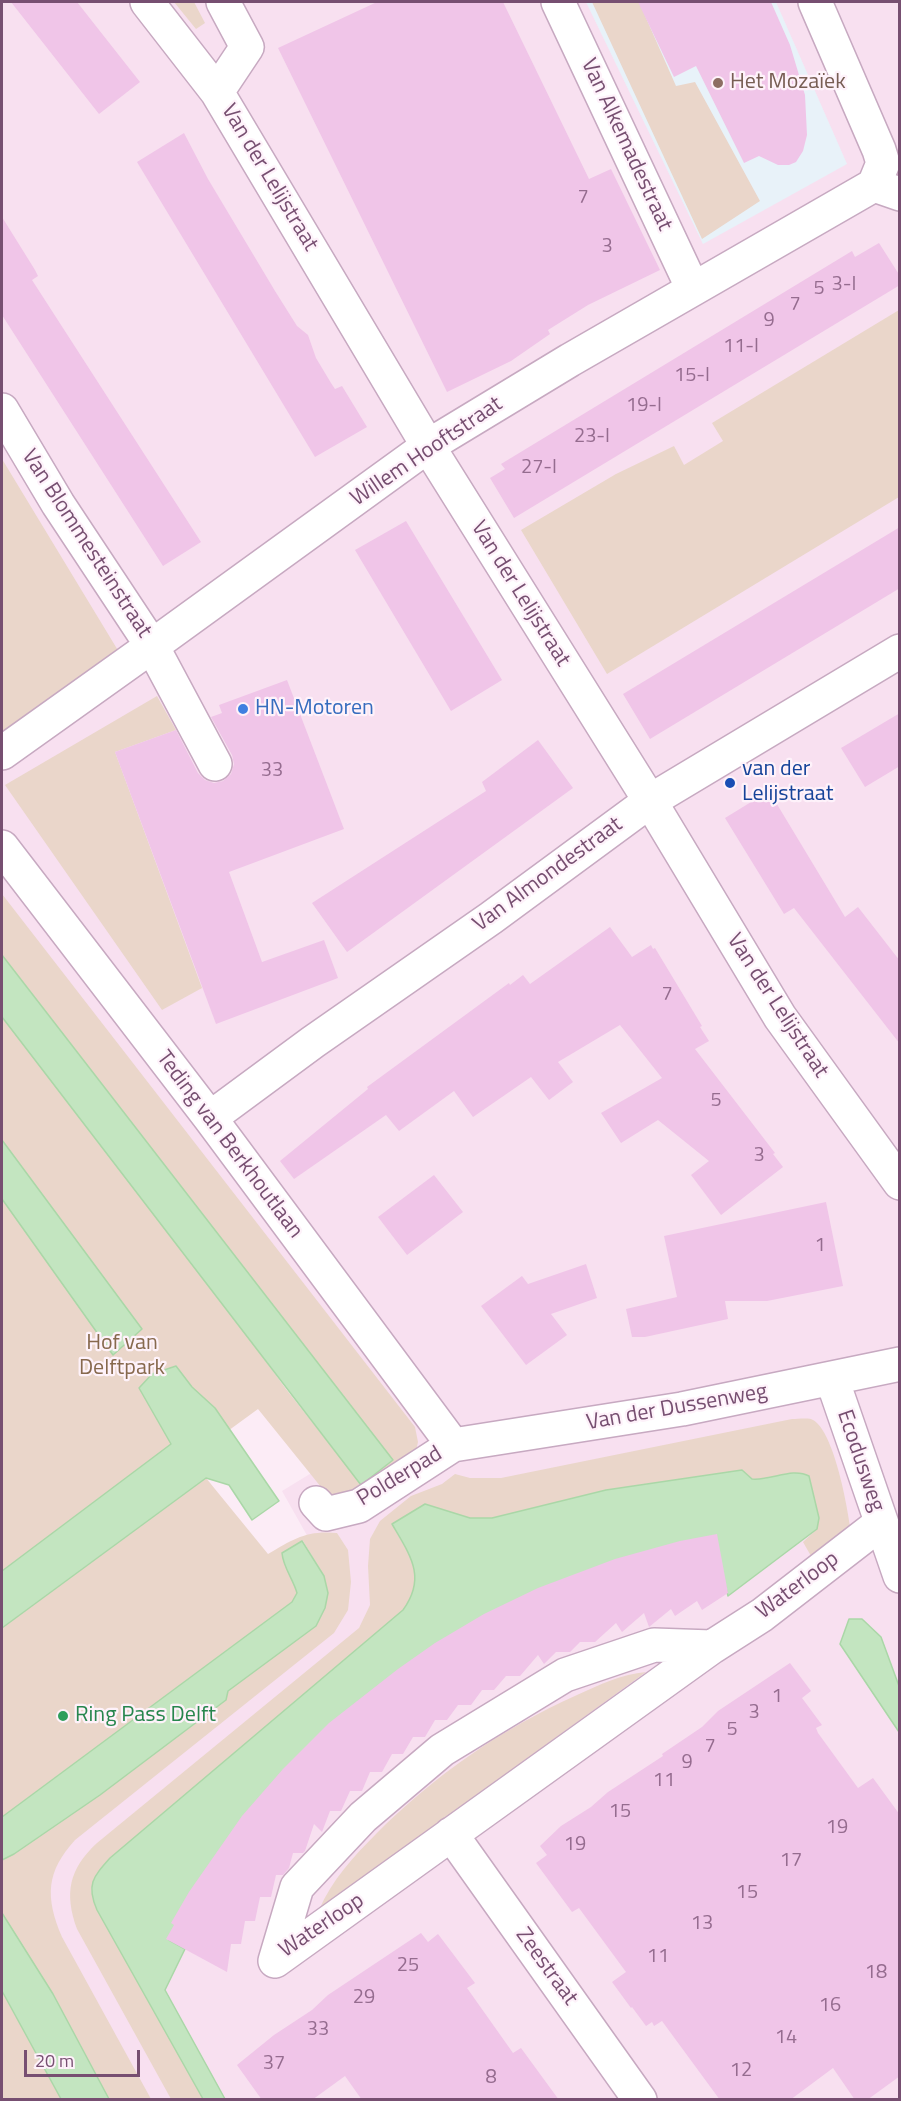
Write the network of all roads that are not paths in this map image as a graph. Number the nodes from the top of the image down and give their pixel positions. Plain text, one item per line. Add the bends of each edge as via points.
1 (147, 2) edge
2 (223, 2) edge
3 (558, 2) edge
4 (815, 2) edge
5 (217, 92) junction
6 (887, 190) edge
7 (693, 289) junction
8 (2, 410) edge
9 (428, 446) junction
10 (152, 646) junction
11 (900, 651) edge
12 (2, 753) edge
13 (215, 764) dead end
14 (650, 801) junction
15 (2, 847) edge
16 (210, 1118) junction
17 (900, 1183) edge
18 (900, 1364) edge
19 (832, 1379) junction
20 (453, 1445) junction
21 (316, 1503) dead end
22 (880, 1523) junction
23 (900, 1576) edge
24 (712, 1647) junction
25 (452, 1834) junction
26 (640, 2100) edge

1 - 5 street, Van der Lelijstraat
2 - 5 street via 247,46
3 - 7 street, Van Alkemadestraat
4 - 6 street via 879,150
5 - 9 street, Van der Lelijstraat
6 - 7 street, Willem Hooftstraat
7 - 9 street, Willem Hooftstraat
8 - 10 street, Van Blommesteinstraat via 58,504
9 - 10 street, Willem Hooftstraat
9 - 14 street, Van der Lelijstraat
10 - 12 street, Willem Hooftstraat
10 - 13 street, Van Blommesteinstraat
11 - 14 street, Van Almondestraat
14 - 16 street, Van Almondestraat
14 - 17 street, Van der Lelijstraat via 790,1032
15 - 16 street, Teding van Berkhoutlaan
16 - 20 street, Teding van Berkhoutlaan
18 - 19 street, Van der Dussenweg
19 - 20 street, Van der Dussenweg via 682,1409
19 - 22 street, Ecodusweg
20 - 21 street, Polderpad via 359,1506 326,1514
22 - 23 street, Ecodusweg
22 - 24 street, Waterloop via 762,1615
24 - 25 street, Waterloop
24 - 25 street, Waterloop via 654,1645 565,1675 442,1750 363,1817 297,1887 275,1961
25 - 26 street, Zeestraat

